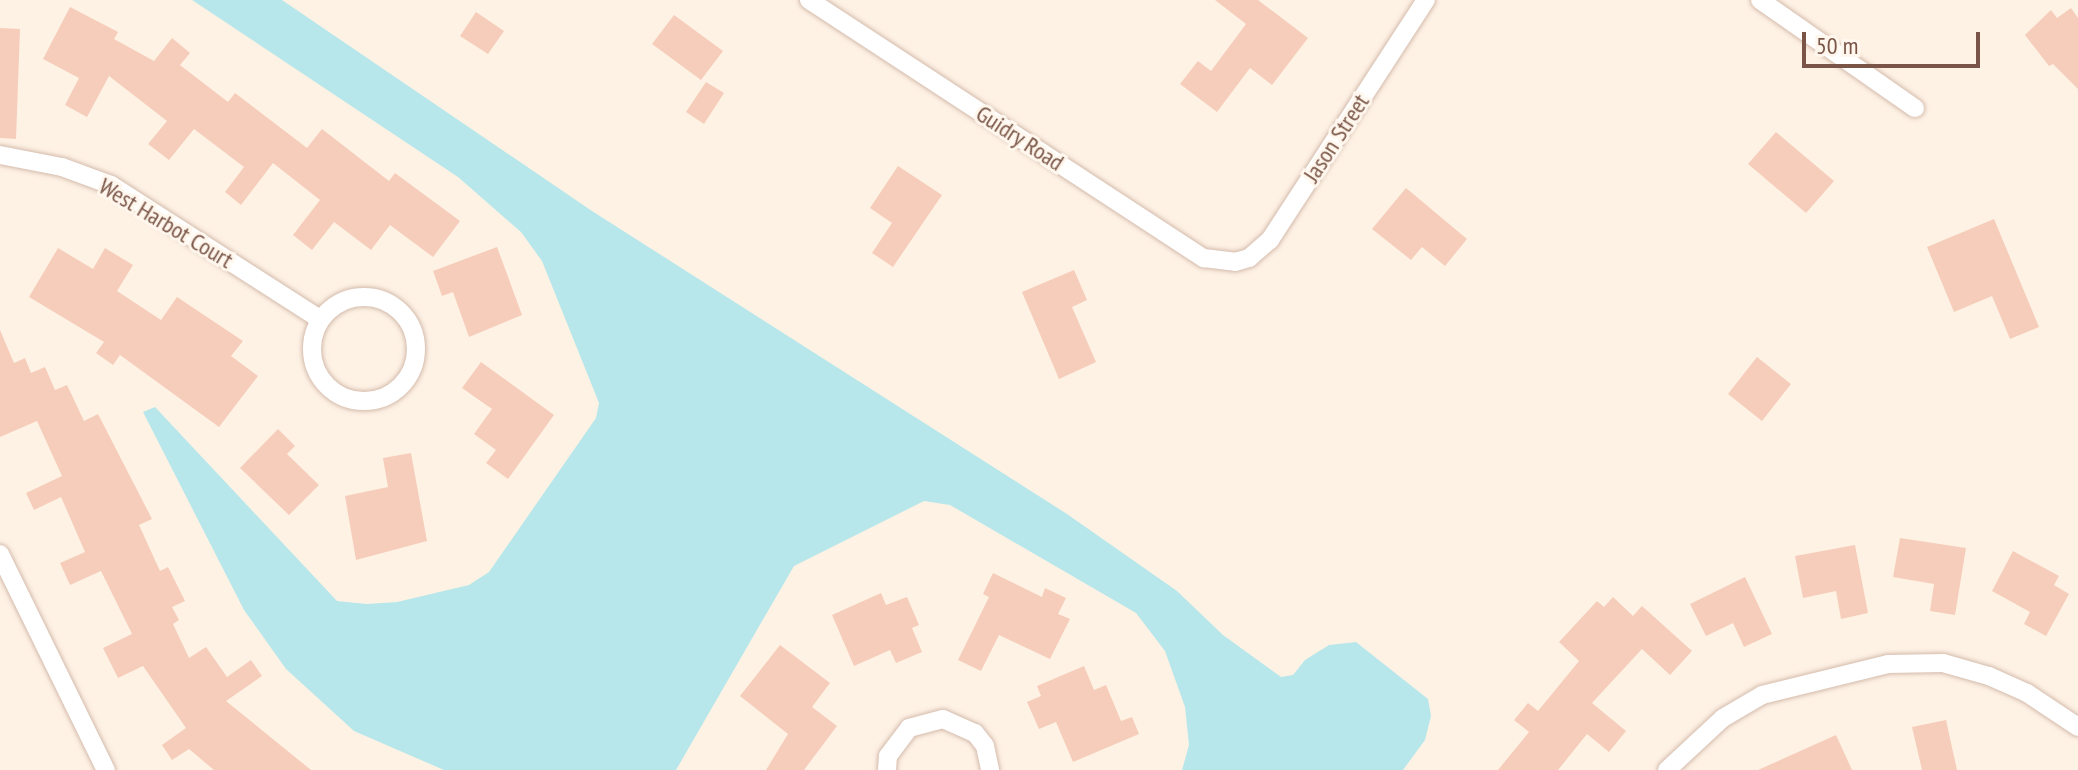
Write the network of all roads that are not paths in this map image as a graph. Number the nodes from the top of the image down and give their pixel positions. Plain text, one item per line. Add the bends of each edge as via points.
1 (809, 0) edge
2 (1426, 0) edge
3 (1760, 0) edge
4 (1915, 108) dead end
5 (0, 155) edge
6 (1235, 262) joint
7 (320, 319) junction
8 (0, 554) edge
9 (2078, 727) edge
10 (106, 770) edge
11 (887, 770) edge
12 (990, 770) edge
13 (1667, 770) edge

1 - 6 street, Guidry Road via 1204,258
2 - 6 street, Jason Street via 1270,240 1249,258
3 - 4 street
5 - 7 street, West Harbot Court via 62,167 111,185
7 - 7 street via 311,353 325,385 356,402 374,401 404,383 413,368 415,335 396,307 364,296 347,299
8 - 10 street
9 - 13 street via 1989,676 1943,663 1888,664 1762,695 1723,718
11 - 12 street via 897,740 909,728 943,719 975,733 985,746

